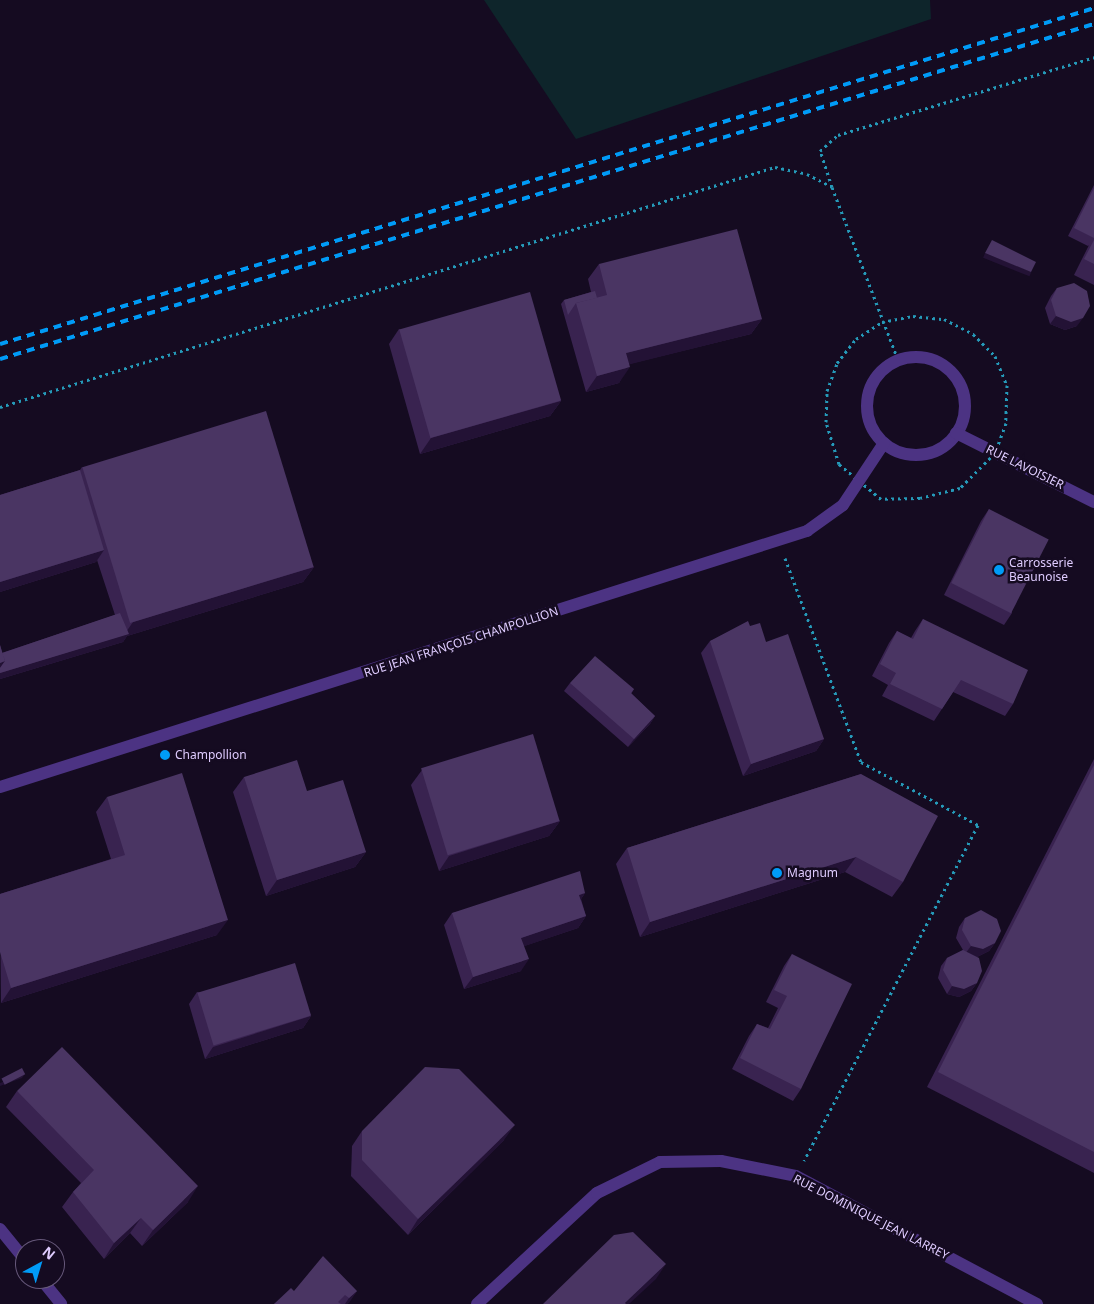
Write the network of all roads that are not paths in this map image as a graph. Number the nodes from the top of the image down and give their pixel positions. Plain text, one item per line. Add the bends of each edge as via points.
1 (956, 433) junction
2 (884, 443) junction
3 (1094, 502) edge
4 (0, 787) edge
5 (0, 1229) edge
6 (15, 1248) edge
7 (49, 1289) edge
8 (62, 1304) edge
9 (477, 1304) edge
10 (1037, 1304) edge

1 - 2 street via 947,443 923,454 902,452
1 - 2 street via 965,407 954,376 925,358 898,360 885,367 869,391 869,419
1 - 3 street, RUE LAVOISIER
2 - 4 street, RUE JEAN FRANÇOIS CHAMPOLLION via 863,480 829,518 779,541
5 - 6 street
7 - 8 street
9 - 10 street, RUE DOMINIQUE JEAN LARREY via 597,1193 660,1162 721,1161 796,1176

